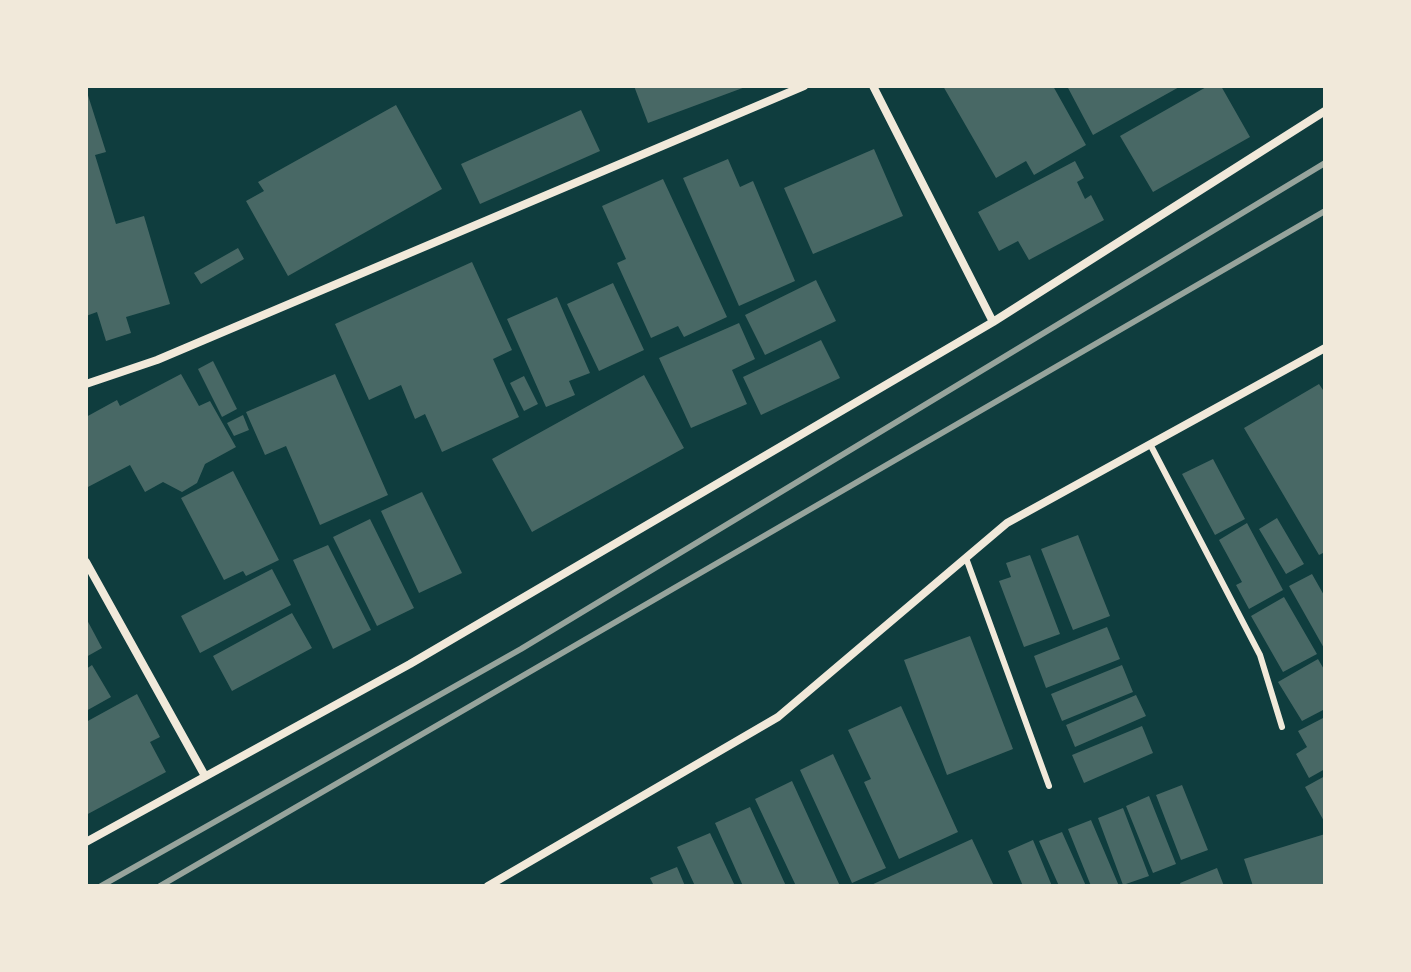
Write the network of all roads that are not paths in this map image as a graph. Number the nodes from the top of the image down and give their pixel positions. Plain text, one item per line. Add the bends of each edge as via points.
1 (804, 86) edge
2 (873, 86) edge
3 (1325, 111) edge
4 (993, 322) junction
5 (1325, 348) edge
6 (86, 384) edge
7 (1150, 444) junction
8 (966, 558) junction
9 (86, 562) edge
10 (1282, 727) dead end
11 (205, 776) junction
12 (1049, 786) dead end
13 (86, 842) edge
14 (488, 886) edge

1 - 6 street via 157,360
2 - 4 street
3 - 4 street
4 - 11 street via 410,664
5 - 7 street
7 - 8 street via 1007,523
7 - 10 lane via 1260,655
8 - 12 lane
8 - 14 street via 778,717
9 - 11 street
11 - 13 street

